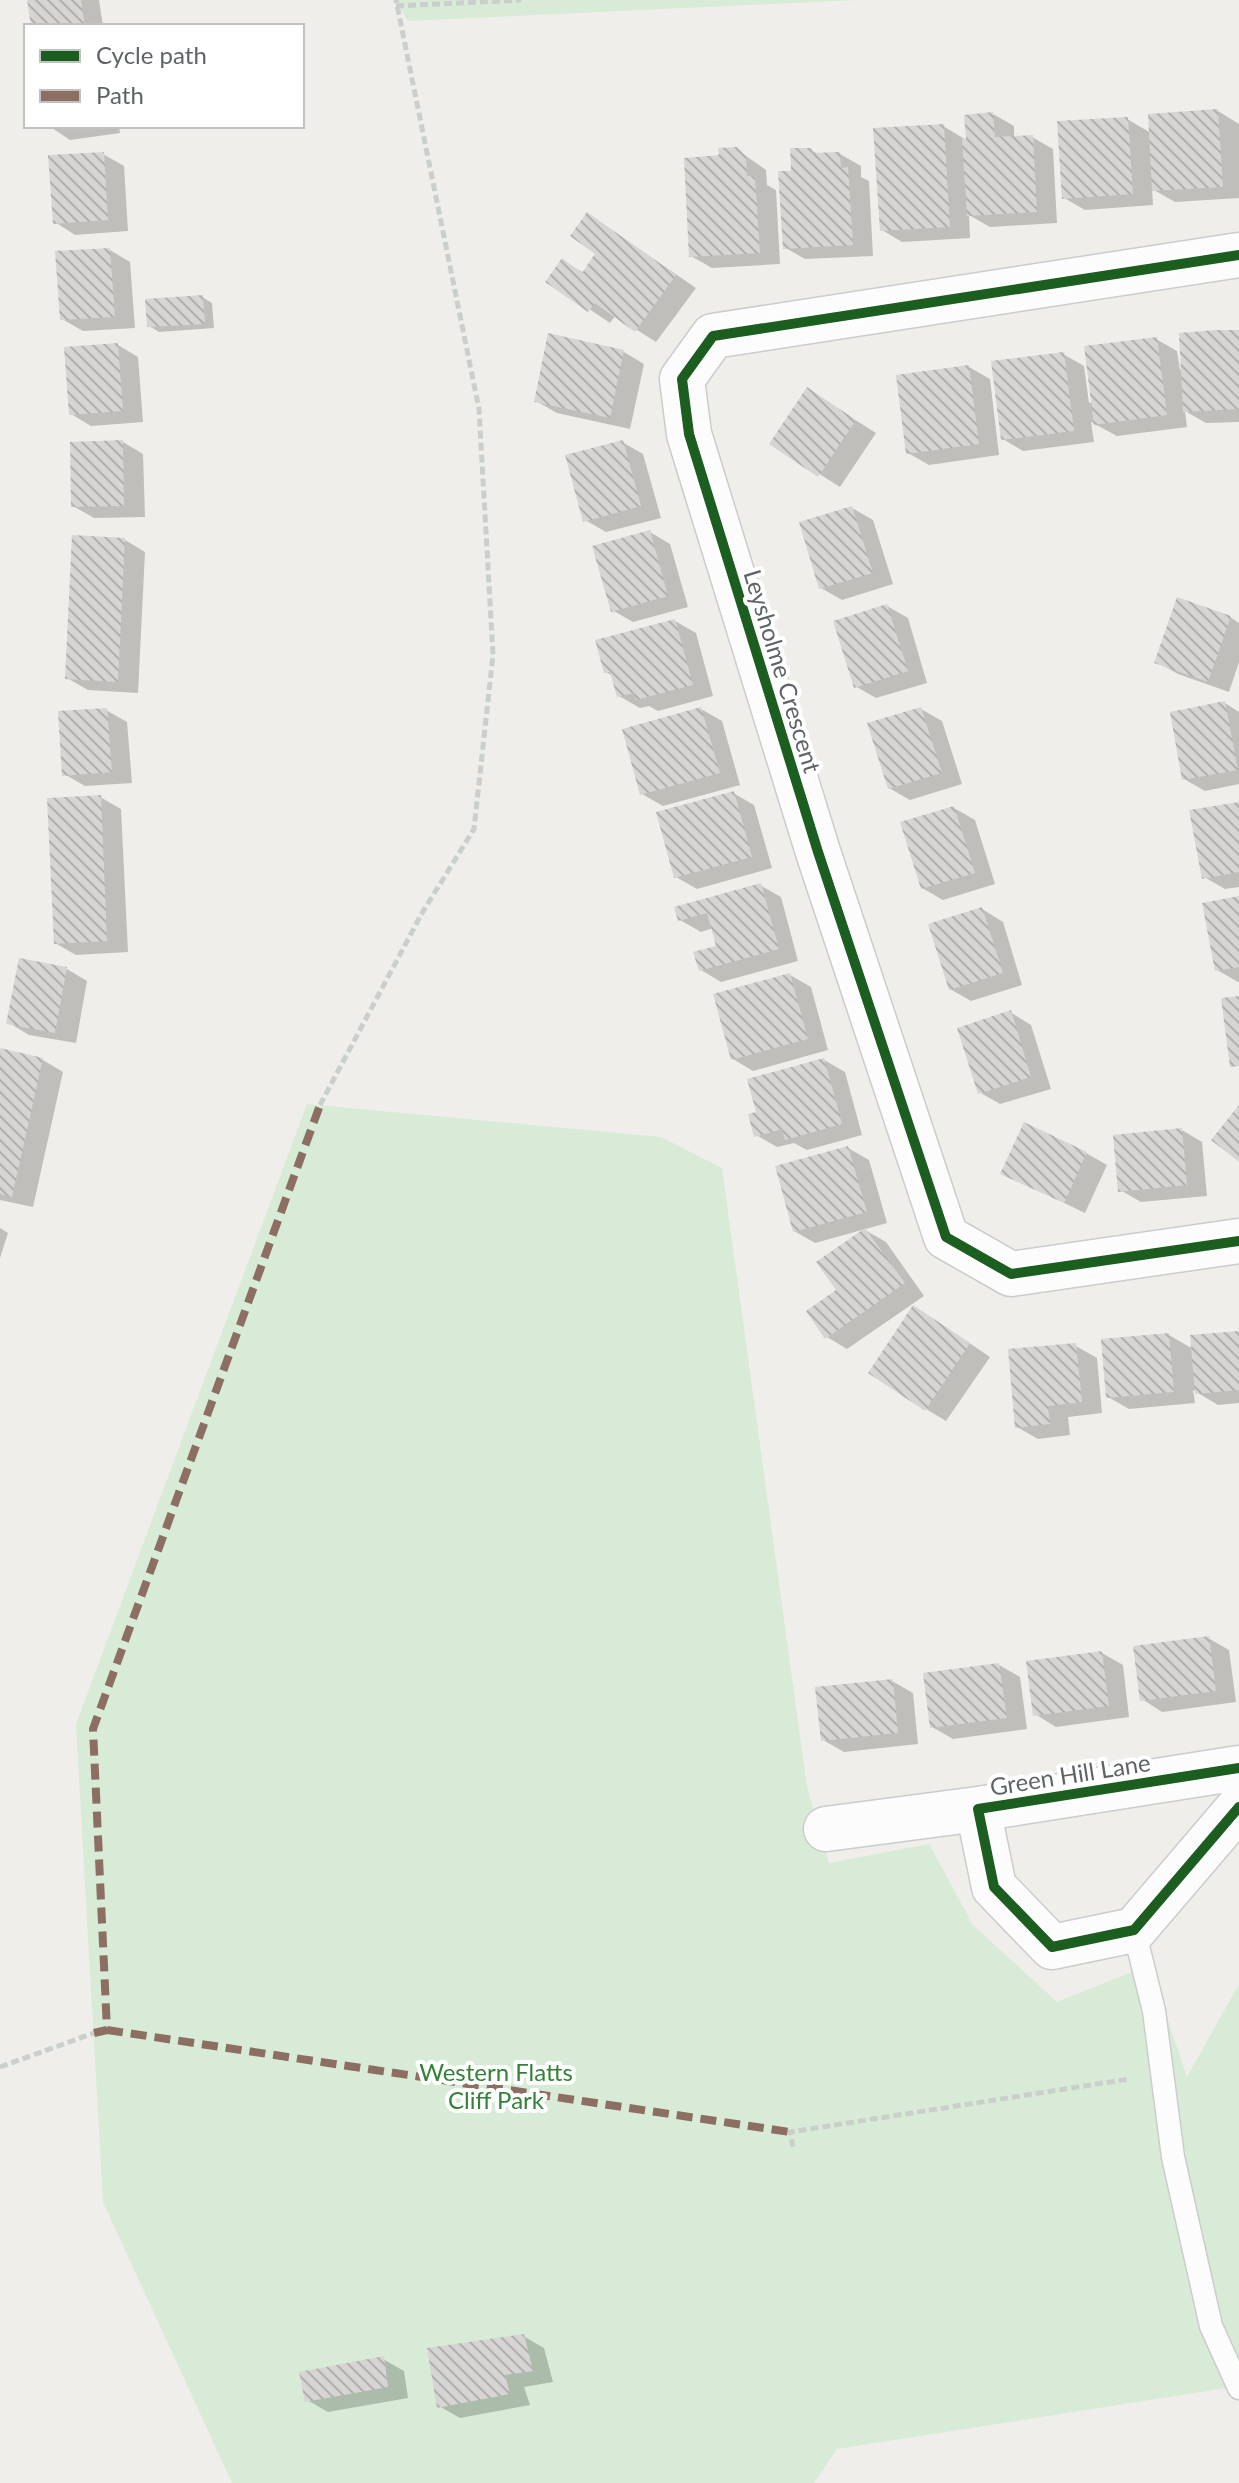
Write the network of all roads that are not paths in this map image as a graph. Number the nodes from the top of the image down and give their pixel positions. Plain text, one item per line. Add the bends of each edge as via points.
1 (1239, 255) edge
2 (1239, 1241) edge
3 (1239, 1768) edge
4 (1239, 1807) edge
5 (978, 1809) junction
6 (826, 1829) dead end
7 (1134, 1930) junction
8 (1239, 2388) edge

1 - 2 street, Leysholme Crescent via 713,336 682,379 689,434 781,733 946,1237 1011,1274
3 - 5 street, Green Hill Lane
4 - 7 street
5 - 6 street, Green Hill Lane
5 - 7 street, Green Hill Lane via 994,1887 1052,1947
7 - 8 lane via 1154,2011 1173,2157 1211,2326

